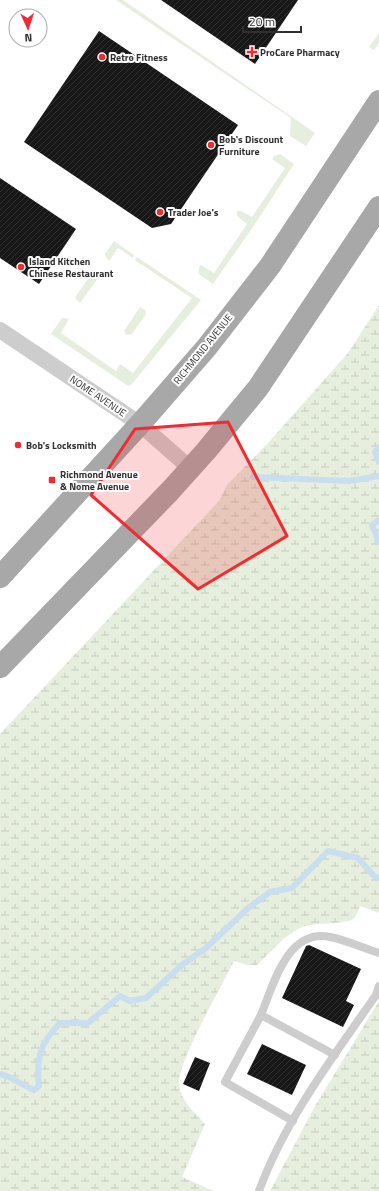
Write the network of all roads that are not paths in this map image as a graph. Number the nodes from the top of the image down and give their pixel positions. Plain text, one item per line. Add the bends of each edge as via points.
1 (379, 101) edge
2 (379, 207) edge
3 (0, 330) edge
4 (140, 424) junction
5 (191, 469) junction
6 (0, 577) edge
7 (0, 667) edge
8 (379, 953) edge
9 (379, 986) edge
10 (261, 1015) junction
11 (335, 1055) junction
12 (293, 1121) junction
13 (259, 1191) edge

1 - 4 main road, RICHMOND AVENUE via 270,266 207,347
2 - 5 main road via 258,388
3 - 4 street, NOME AVENUE
4 - 5 street, NOME AVENUE
4 - 6 main road, RICHMOND AVENUE
5 - 7 main road
8 - 10 lane via 328,936 302,941 283,961
9 - 11 lane via 376,995
10 - 11 lane
10 - 12 lane via 225,1082
11 - 12 lane
12 - 13 lane

